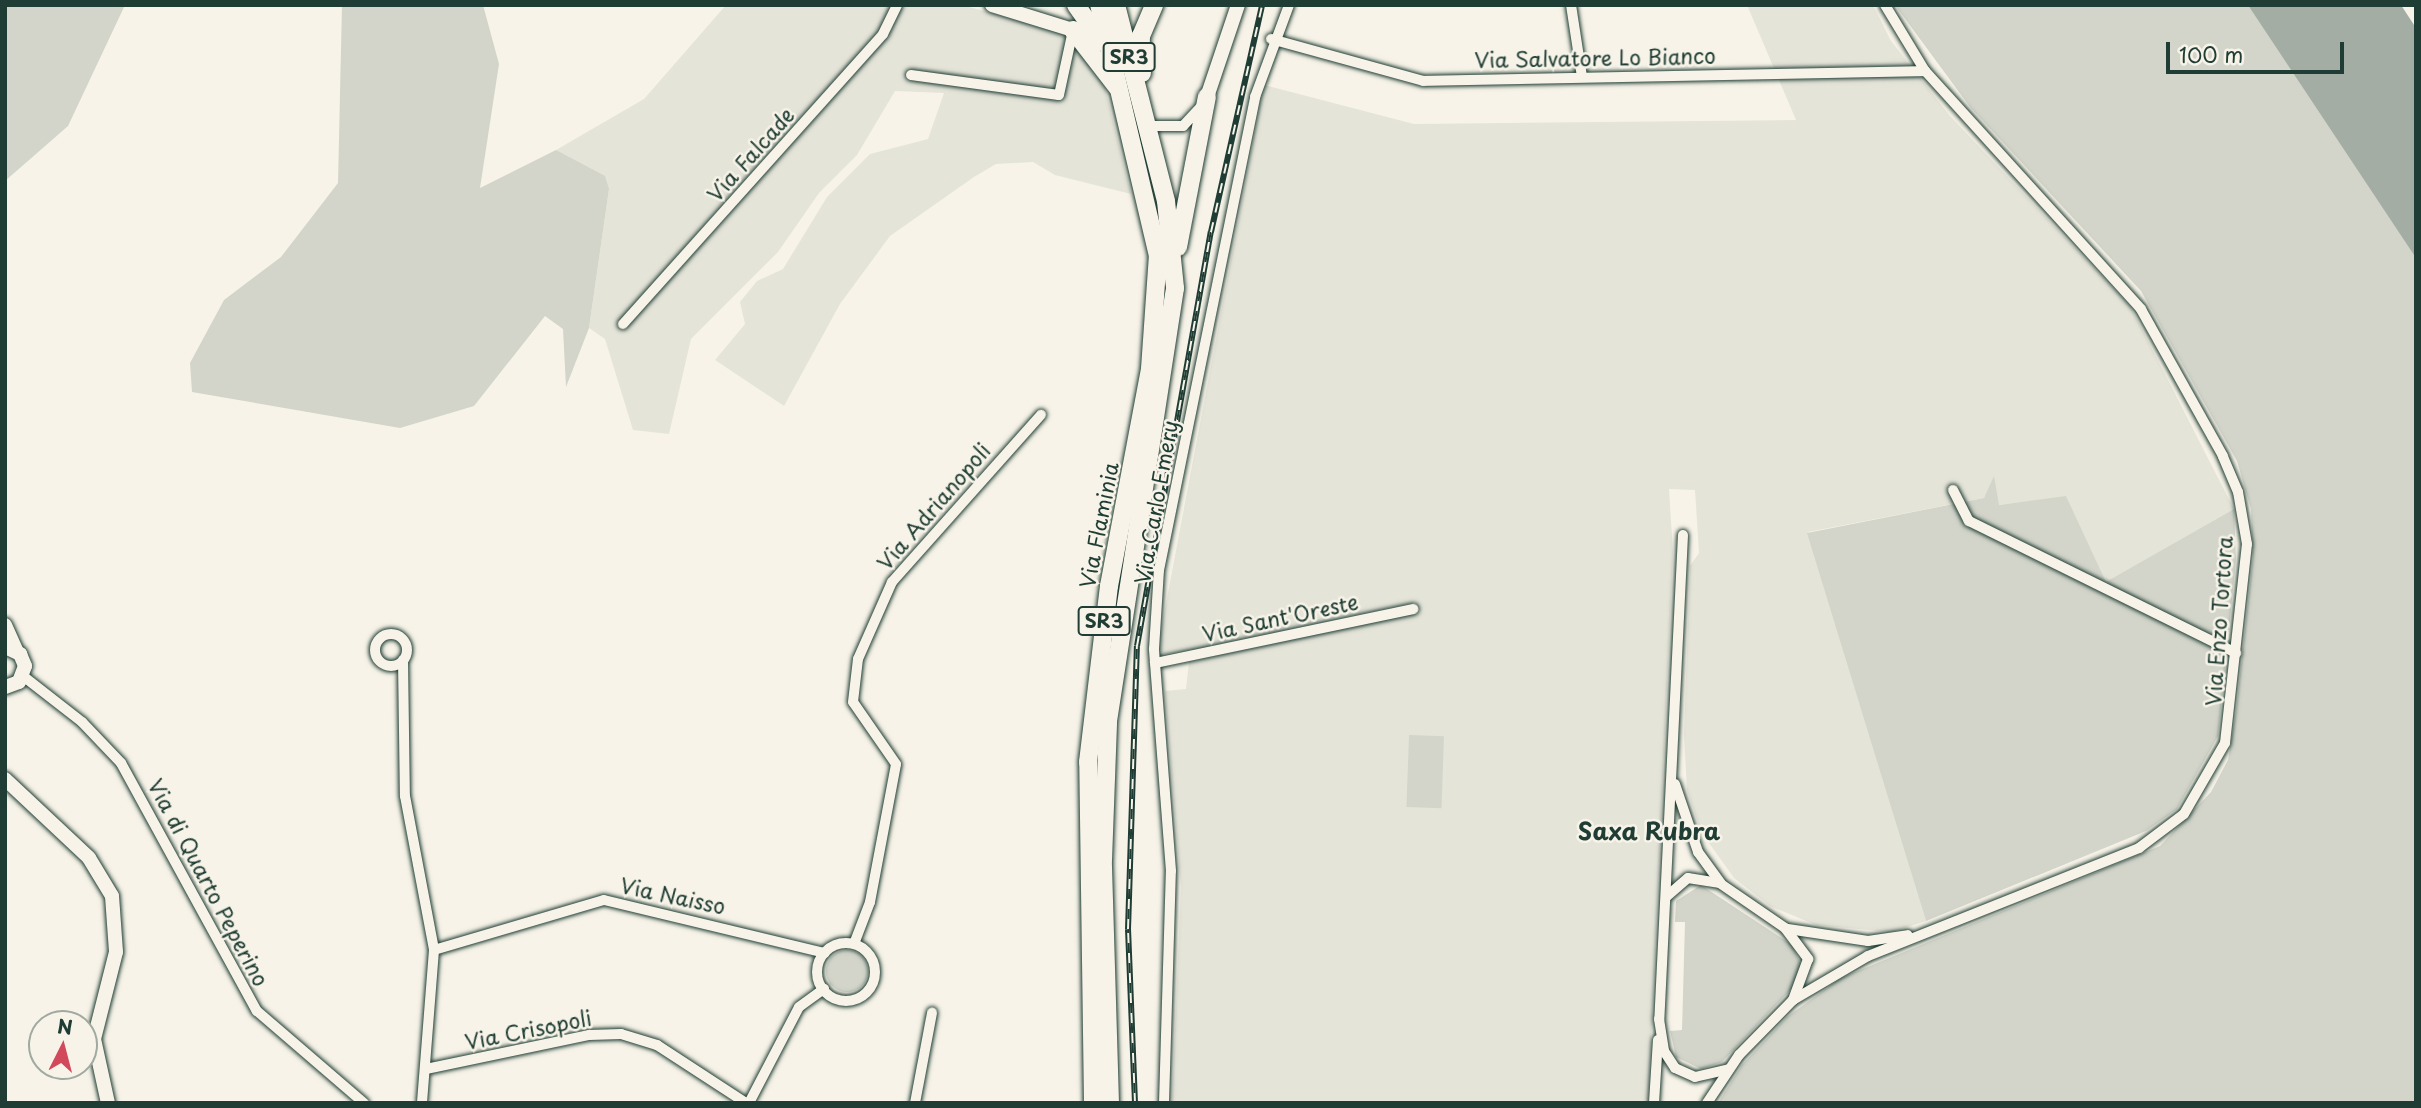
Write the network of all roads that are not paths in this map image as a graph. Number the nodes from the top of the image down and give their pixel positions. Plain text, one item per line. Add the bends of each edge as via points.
1 (897, 5) edge
2 (992, 5) edge
3 (1076, 5) edge
4 (1099, 5) edge
5 (1116, 5) edge
6 (1154, 5) edge
7 (1238, 5) edge
8 (1289, 5) edge
9 (1571, 5) edge
10 (1885, 5) edge
11 (1073, 30) junction
12 (1271, 39) junction
13 (1115, 65) junction
14 (1925, 71) junction
15 (911, 75) dead end
16 (1582, 77) junction
17 (1122, 94) junction
18 (1207, 97) junction
19 (1143, 108) junction
20 (1147, 126) junction
21 (1175, 275) junction
22 (623, 324) dead end
23 (1041, 415) dead end
24 (1953, 490) dead end
25 (1684, 535) dead end
26 (1413, 610) dead end
27 (5, 625) edge
28 (11, 649) edge
29 (2236, 653) junction
30 (399, 663) dead end
31 (1155, 663) junction
32 (23, 676) junction
33 (5, 687) edge
34 (1671, 772) junction
35 (5, 779) edge
36 (1721, 884) junction
37 (1666, 897) junction
38 (1785, 928) junction
39 (1923, 932) junction
40 (854, 944) junction
41 (434, 950) junction
42 (825, 953) junction
43 (824, 989) junction
44 (1793, 1000) junction
45 (932, 1013) dead end
46 (1659, 1019) junction
47 (426, 1069) junction
48 (1729, 1069) junction
49 (108, 1103) edge
50 (364, 1103) edge
51 (422, 1103) edge
52 (747, 1103) edge
53 (915, 1103) edge
54 (1093, 1103) edge
55 (1110, 1103) edge
56 (1164, 1103) edge
57 (1654, 1103) edge
58 (1707, 1103) edge

1 - 22 street, Via Falcade via 883,34
2 - 11 street
3 - 13 highway
4 - 13 highway, Via Flaminia / SR3
5 - 19 highway, Via Flaminia / SR3
6 - 19 highway via 1142,36
7 - 18 street
8 - 12 street, Via Carlo Emery
9 - 16 street
10 - 14 street, Via Enzo Tortora
11 - 15 street via 1059,95
11 - 17 highway
12 - 16 street, Via Salvatore Lo Bianco via 1423,81
12 - 31 street, Via Carlo Emery via 1159,570
13 - 17 highway, Via Flaminia / SR3
14 - 16 street, Via Salvatore Lo Bianco
14 - 29 street, Via Enzo Tortora via 2141,309 2223,456 2238,492 2247,544
17 - 54 highway, Via Flaminia / SR3 via 1154,218 1158,294 1102,631 1088,762
18 - 20 street via 1183,126
18 - 21 highway
19 - 20 highway, Via Flaminia / SR3
20 - 21 highway, Via Flaminia / SR3 via 1168,209
21 - 55 highway, Via Flaminia / SR3 via 1168,355 1108,721 1103,860
23 - 40 street, Via Adrianopoli via 892,582 858,660 853,702 896,764 870,902
24 - 29 street via 1969,521
25 - 34 street
26 - 31 street, Via Sant'Oreste
27 - 28 street
28 - 32 street
29 - 39 street, Via Enzo Tortora via 2217,765 2163,833
30 - 41 street via 405,796
31 - 56 street, Via Carlo Emery via 1171,871
32 - 33 street
32 - 50 street, Via di Quarto Peperino via 102,741 141,791 257,1011
34 - 36 street via 1698,852
34 - 37 street
35 - 49 street via 89,858 112,896 116,952 94,1039
36 - 37 street via 1688,878
36 - 38 street
37 - 46 street
38 - 39 street, Via Enzo Tortora via 1868,941
38 - 44 street via 1808,959
39 - 44 street, Via Enzo Tortora via 1831,975
40 - 42 street
40 - 43 street via 873,960 873,984 845,1001
41 - 42 street, Via Naisso via 604,900
41 - 47 street
42 - 43 street via 818,971
43 - 52 street via 799,1007
44 - 48 street
45 - 53 street
46 - 48 street via 1664,1051 1675,1068 1695,1077
46 - 57 street
47 - 51 street
47 - 52 street, Via Crisopoli via 589,1035 621,1034 657,1045
48 - 58 street

